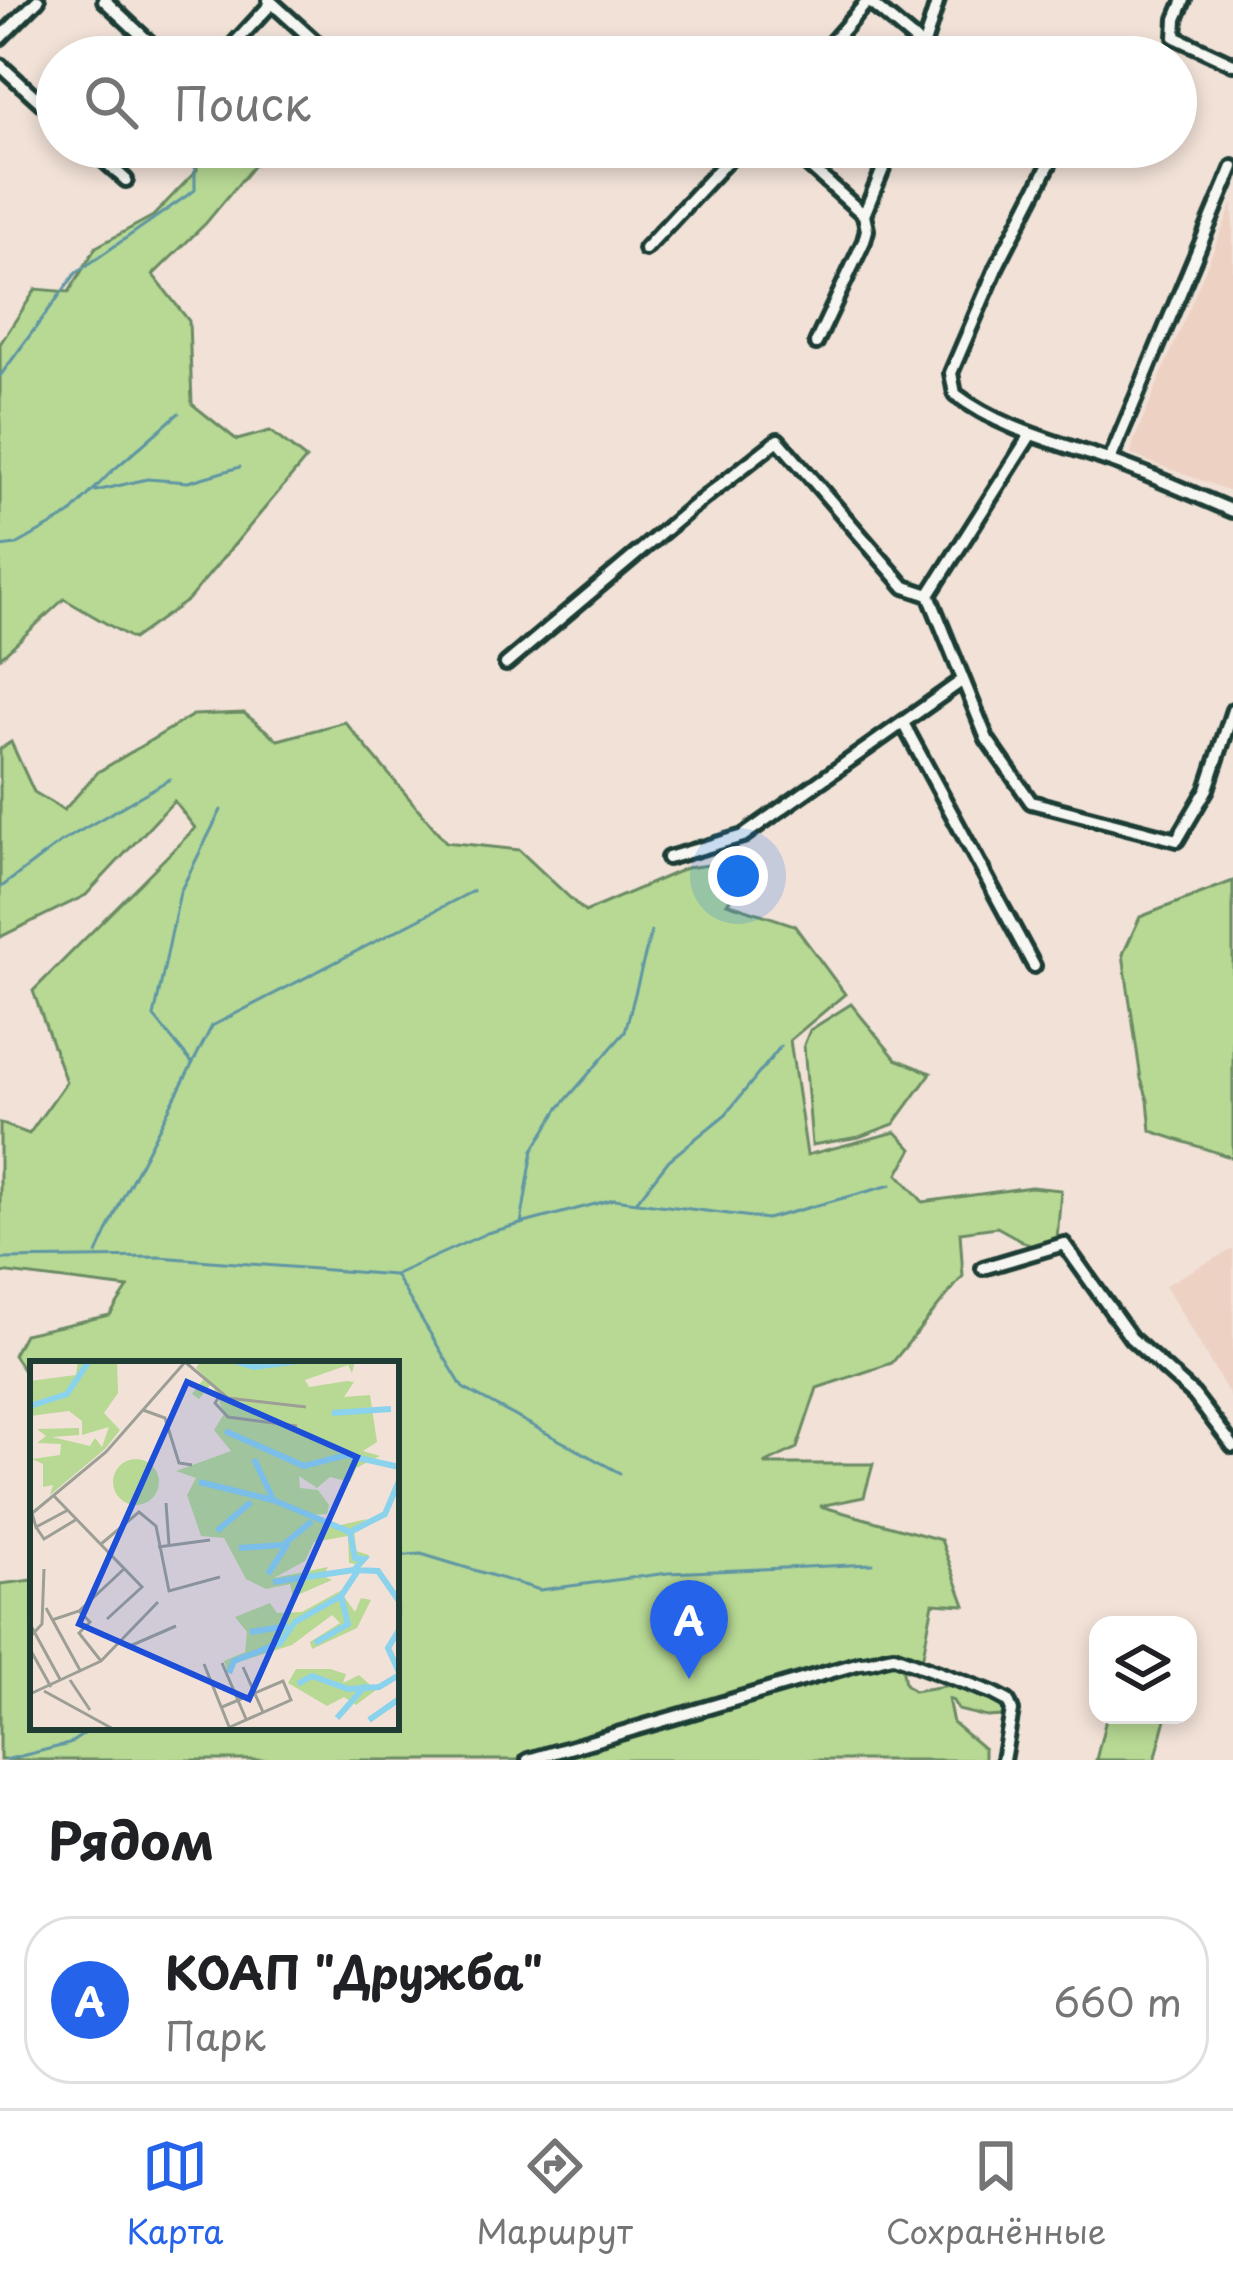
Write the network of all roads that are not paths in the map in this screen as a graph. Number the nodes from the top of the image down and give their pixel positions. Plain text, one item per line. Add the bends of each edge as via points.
1 (38, 0) edge
2 (104, 0) edge
3 (867, 0) edge
4 (938, 0) edge
5 (1184, 0) edge
6 (271, 2) edge
7 (143, 36) edge
8 (241, 36) edge
9 (309, 36) edge
10 (837, 36) edge
11 (905, 36) edge
12 (927, 36) edge
13 (1175, 36) edge
14 (0, 38) edge
15 (1197, 47) edge
16 (1233, 64) edge
17 (0, 65) edge
18 (36, 98) edge
19 (1233, 167) edge
20 (113, 168) edge
21 (720, 168) edge
22 (811, 168) edge
23 (883, 168) edge
24 (1047, 168) edge
25 (126, 180) dead end
26 (864, 215) junction
27 (645, 249) dead end
28 (816, 344) dead end
29 (1031, 434) junction
30 (1110, 460) junction
31 (1233, 511) edge
32 (929, 595) junction
33 (506, 664) dead end
34 (963, 680) junction
35 (1233, 710) edge
36 (902, 723) junction
37 (668, 858) dead end
38 (1034, 966) dead end
39 (982, 1268) dead end
40 (1233, 1446) edge
41 (528, 1760) edge
42 (1003, 1760) edge

1 - 14 street
2 - 7 street
3 - 10 street
3 - 11 street
4 - 12 street
5 - 13 street
6 - 8 street
6 - 9 street
15 - 16 street
17 - 18 street
19 - 30 street
20 - 25 street
21 - 27 street
22 - 26 street
23 - 26 street
24 - 29 street via 951,373 955,394
26 - 28 street via 864,242
29 - 30 street
29 - 32 street
30 - 31 street
32 - 33 street via 905,587 778,440
32 - 34 street
34 - 35 street via 987,739 1031,802 1177,840 1208,789
34 - 36 street
36 - 37 street via 742,836
36 - 38 street
39 - 40 street via 1064,1244 1131,1338 1194,1395
41 - 42 street via 894,1656 1008,1701

